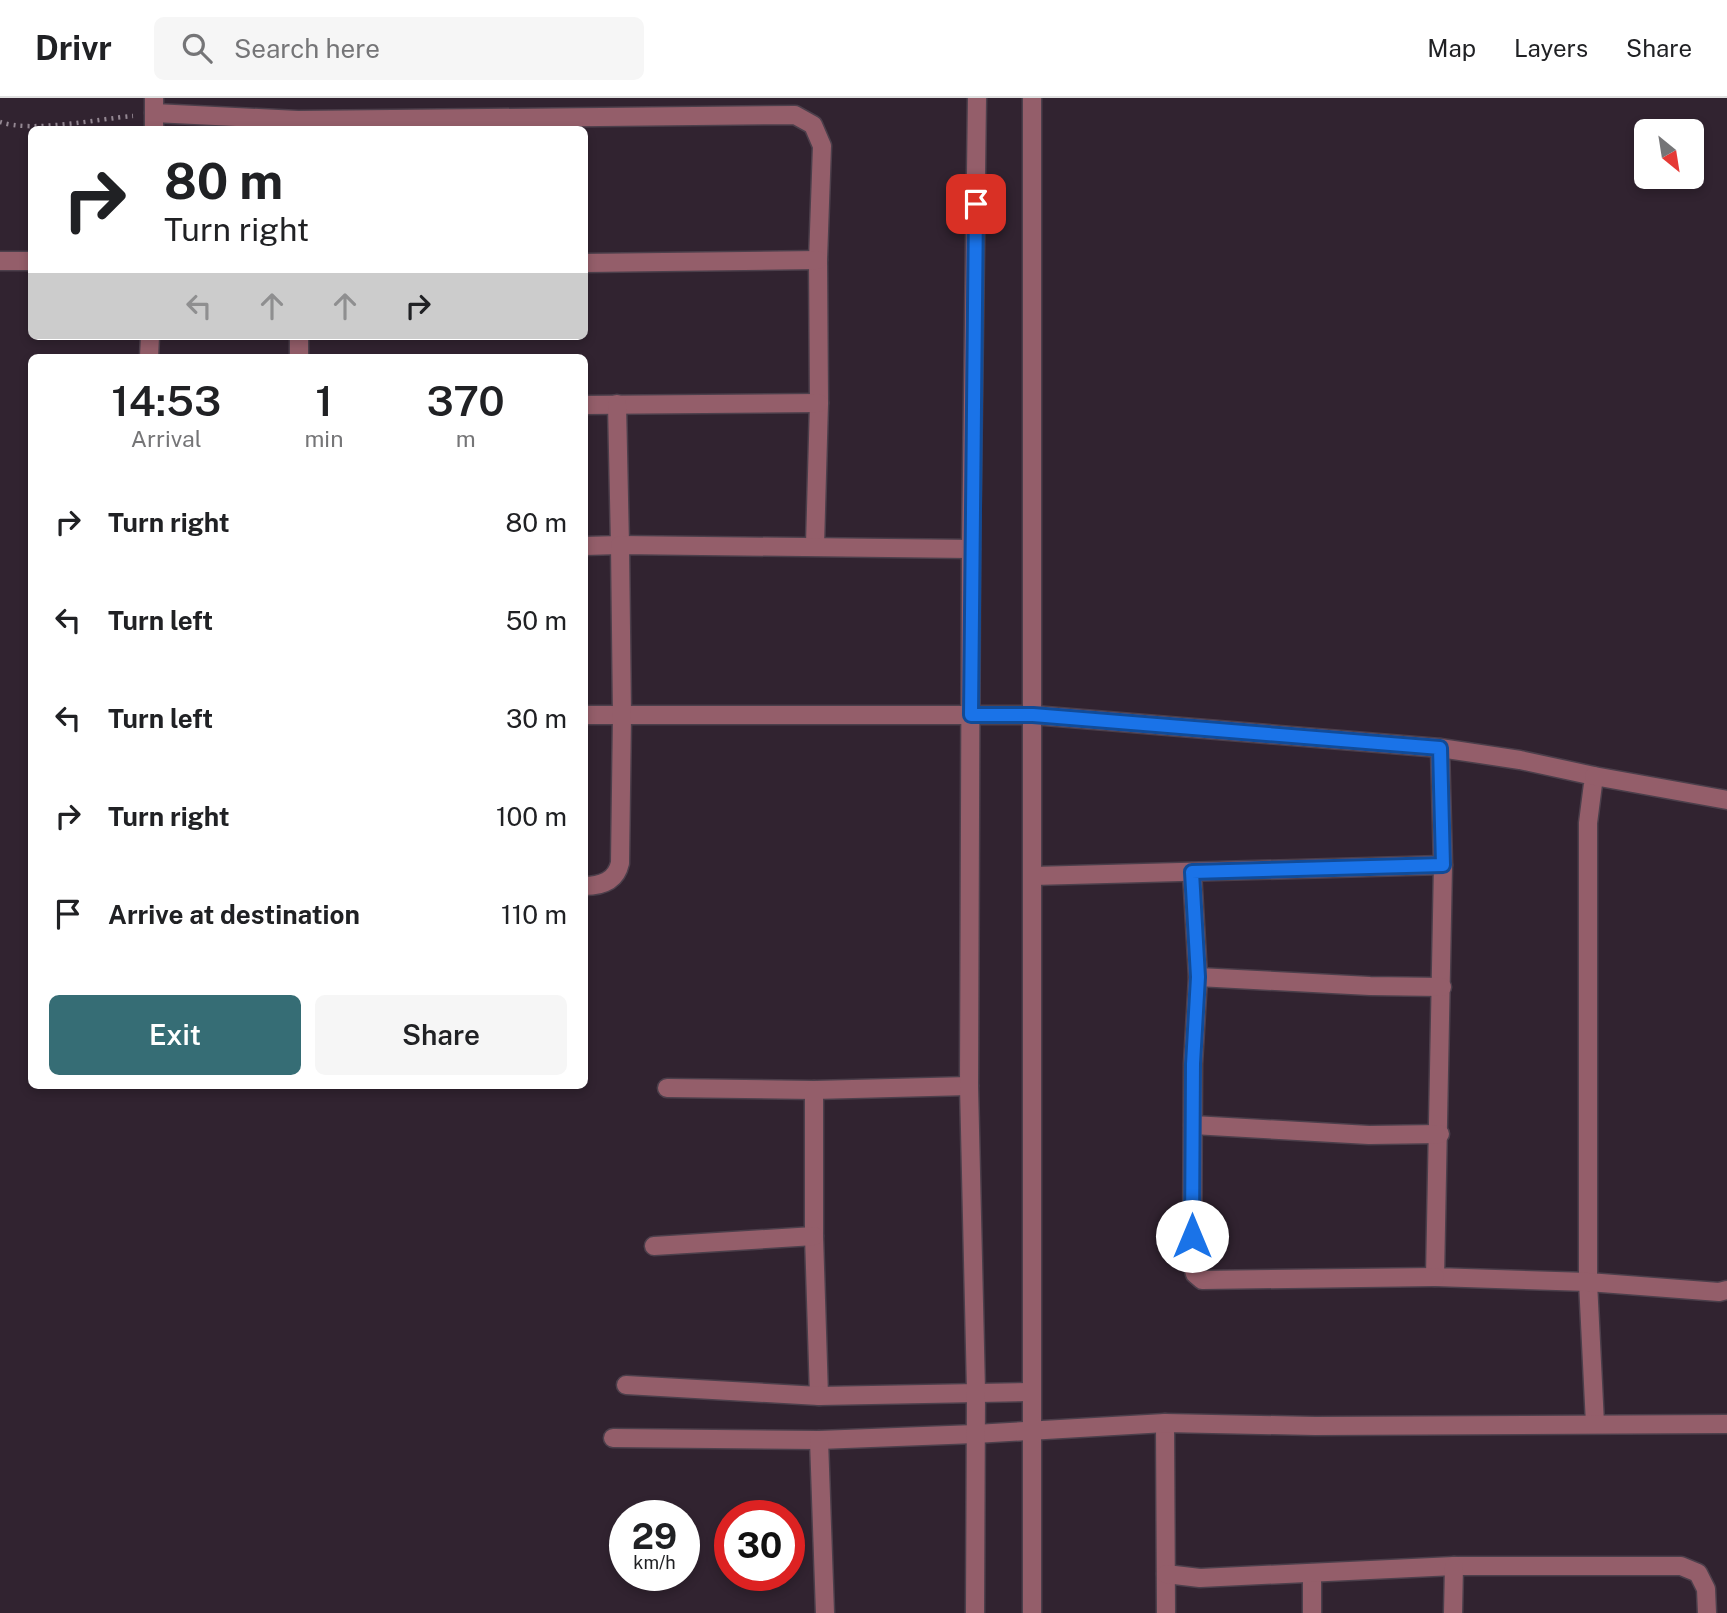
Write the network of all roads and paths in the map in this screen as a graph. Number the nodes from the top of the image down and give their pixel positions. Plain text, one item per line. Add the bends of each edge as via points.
1 (977, 98) edge
2 (1032, 98) edge
3 (154, 114) edge
4 (0, 122) edge
5 (298, 125) edge
6 (818, 260) junction
7 (0, 261) edge
8 (28, 261) edge
9 (588, 263) edge
10 (819, 403) junction
11 (617, 404) junction
12 (588, 405) edge
13 (620, 545) junction
14 (815, 545) junction
15 (588, 546) edge
16 (971, 549) junction
17 (588, 715) edge
18 (971, 715) junction
19 (1033, 715) junction
20 (622, 716) junction
21 (1440, 748) junction
22 (1594, 776) junction
23 (1727, 800) edge
24 (1443, 865) junction
25 (1192, 872) junction
26 (1033, 876) junction
27 (588, 885) edge
28 (1198, 977) junction
29 (1442, 987) junction
30 (969, 1086) junction
31 (667, 1088) dead end
32 (814, 1090) junction
33 (1193, 1125) junction
34 (1440, 1134) junction
35 (814, 1236) junction
36 (654, 1246) dead end
37 (1435, 1277) junction
38 (1588, 1282) junction
39 (1727, 1290) edge
40 (626, 1385) dead end
41 (976, 1391) junction
42 (1031, 1392) junction
43 (818, 1396) junction
44 (1166, 1423) junction
45 (1595, 1424) junction
46 (1727, 1424) edge
47 (1030, 1430) junction
48 (975, 1434) junction
49 (613, 1438) dead end
50 (819, 1440) junction
51 (1454, 1566) junction
52 (1312, 1573) junction
53 (1166, 1574) junction
54 (825, 1613) edge
55 (975, 1613) edge
56 (1032, 1613) edge
57 (1166, 1613) edge
58 (1312, 1613) edge
59 (1453, 1613) edge
60 (1707, 1613) edge

1 - 16 street
2 - 19 street
3 - 4 path via 15,126
3 - 5 street
5 - 6 street via 795,115 813,125 822,146
6 - 9 street
6 - 10 street
7 - 8 street
10 - 11 street
10 - 14 street
11 - 12 street
11 - 13 street
13 - 14 street
13 - 15 street
13 - 20 street
14 - 16 street
16 - 18 street
17 - 20 street
18 - 19 street
18 - 20 street
18 - 30 street
19 - 21 street
19 - 26 street
20 - 27 street via 619,869 610,881
21 - 22 street
21 - 24 street
22 - 23 street
22 - 38 street via 1588,823
24 - 25 street
24 - 29 street
25 - 26 street
25 - 28 street
26 - 42 street
28 - 29 street
28 - 33 street
29 - 34 street
30 - 32 street
30 - 41 street
31 - 32 street
32 - 35 street
33 - 34 street via 1369,1135
33 - 37 street via 1192,1263 1202,1280
34 - 37 street
35 - 36 street
35 - 43 street
37 - 38 street
38 - 39 street
38 - 45 street
40 - 43 street
41 - 42 street
41 - 43 street
41 - 48 street
42 - 47 street
44 - 45 street
44 - 47 street
44 - 53 street
45 - 46 street
47 - 48 street
47 - 56 street
48 - 50 street
48 - 55 street
49 - 50 street
50 - 54 street
51 - 52 street
51 - 59 street
51 - 60 street via 1681,1566 1698,1573 1706,1589
52 - 53 street via 1200,1578
52 - 58 street
53 - 57 street

